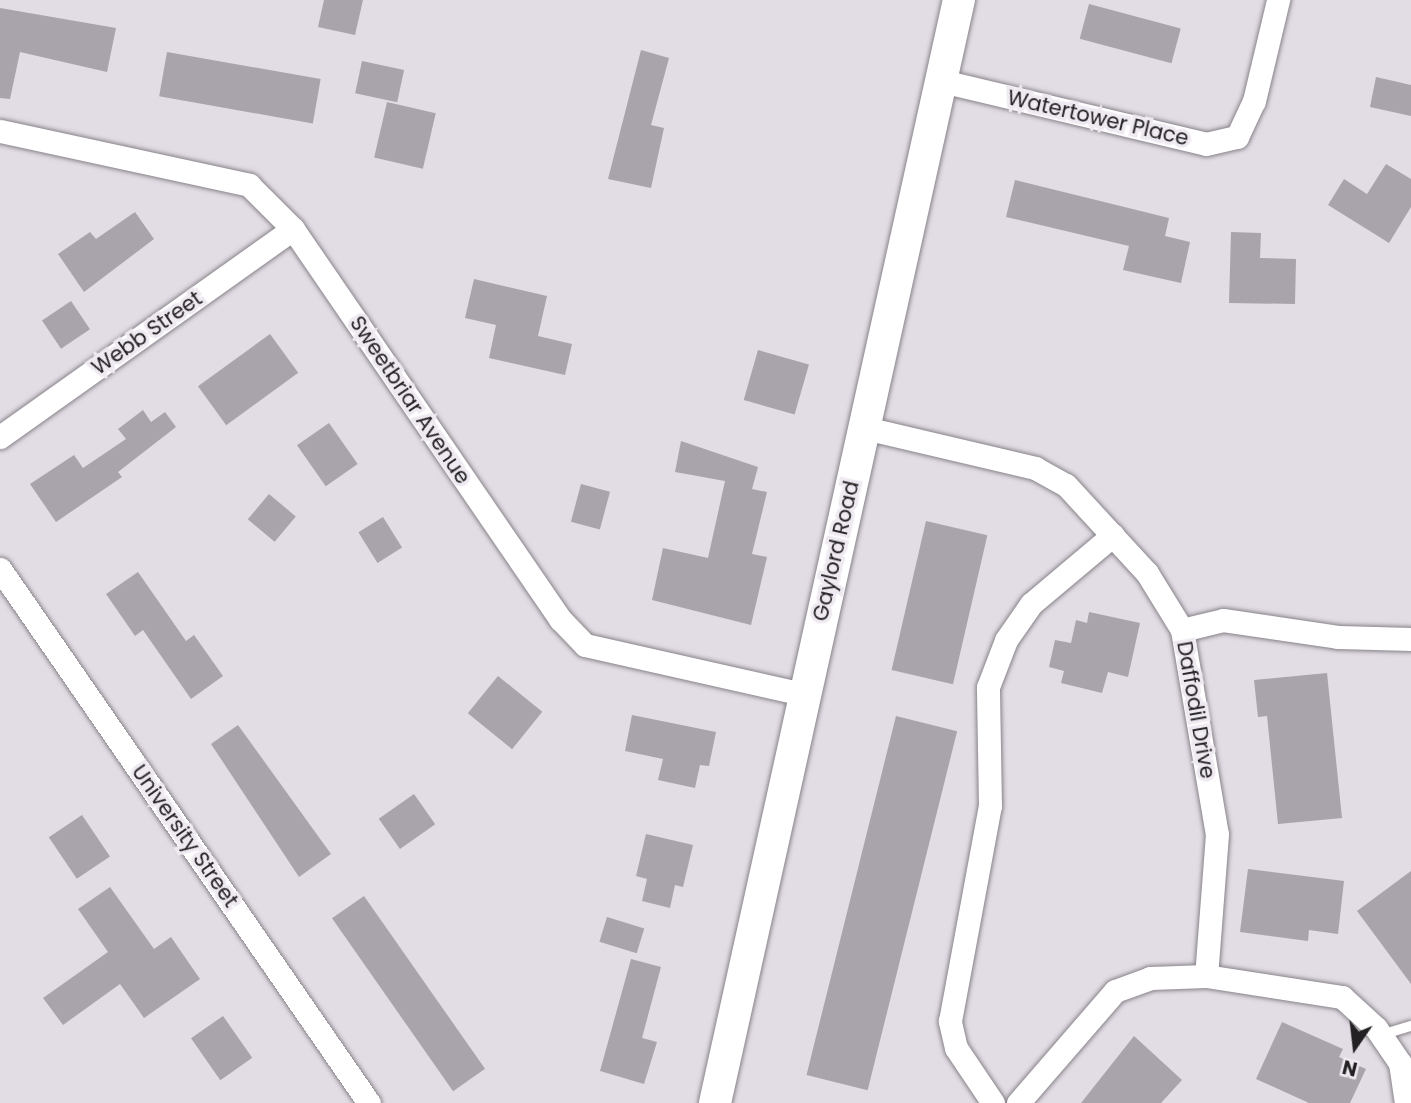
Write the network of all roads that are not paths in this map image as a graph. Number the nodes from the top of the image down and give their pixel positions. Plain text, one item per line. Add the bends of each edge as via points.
1 (960, 0) edge
2 (1278, 0) edge
3 (942, 81) junction
4 (0, 131) edge
5 (293, 229) junction
6 (865, 428) junction
7 (0, 438) edge
8 (1112, 535) junction
9 (0, 569) edge
10 (1182, 630) junction
11 (1411, 639) edge
12 (802, 694) junction
13 (1206, 976) junction
14 (1411, 1026) edge
15 (1381, 1035) junction
16 (369, 1103) edge
17 (715, 1103) edge
18 (993, 1103) edge
19 (1018, 1103) edge
20 (1406, 1103) edge

1 - 3 street, Gaylord Road
2 - 3 street, Watertower Place via 1254,101 1237,137 1206,144
3 - 6 street, Gaylord Road
4 - 5 street, Sweetbriar Avenue via 249,185
5 - 7 street, Webb Street
5 - 12 street, Sweetbriar Avenue via 560,619 585,645
6 - 8 street, Daffodil Drive via 1035,468 1066,485
6 - 12 street, Gaylord Road
8 - 10 street, Daffodil Drive via 1147,573
8 - 18 street via 1031,604 1006,640 988,687 990,806 950,1021 956,1048
9 - 16 street, University Street
10 - 11 street via 1223,620 1338,636
10 - 13 street, Daffodil Drive via 1217,835
12 - 17 street, Gaylord Road
13 - 15 street via 1342,997
13 - 19 street via 1150,978 1115,991
14 - 15 lane
15 - 20 street via 1400,1063

